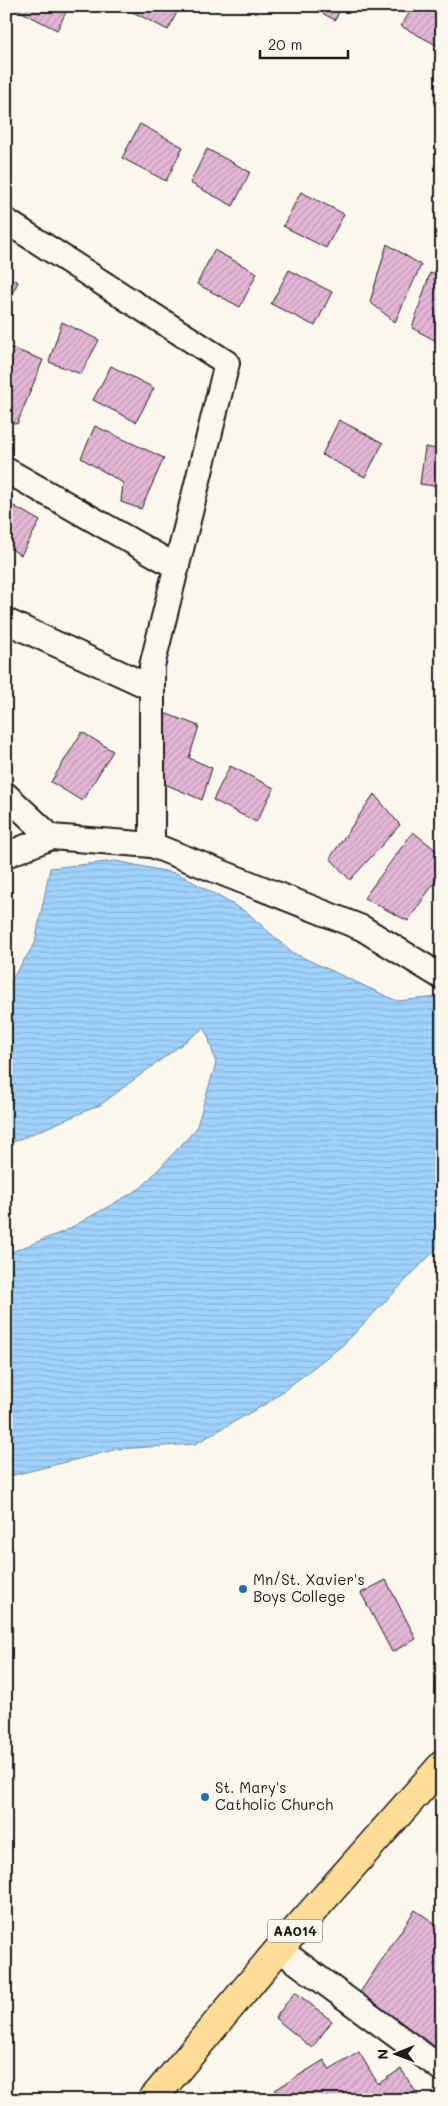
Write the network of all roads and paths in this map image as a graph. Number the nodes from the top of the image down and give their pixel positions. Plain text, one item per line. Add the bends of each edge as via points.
1 (6, 221) edge
2 (6, 470) edge
3 (177, 567) junction
4 (6, 622) edge
5 (152, 688) junction
6 (6, 795) edge
7 (51, 837) junction
8 (152, 845) junction
9 (6, 855) edge
10 (442, 977) edge
11 (442, 1765) edge
12 (279, 1949) junction
13 (442, 2068) edge
14 (152, 2100) edge

1 - 3 street via 227,363
2 - 3 street
3 - 5 street via 152,666
4 - 5 street
5 - 8 street
6 - 7 street
7 - 8 street
7 - 9 street
8 - 10 street via 362,928
11 - 12 highway, AA014
12 - 13 street
12 - 14 highway, AA014

